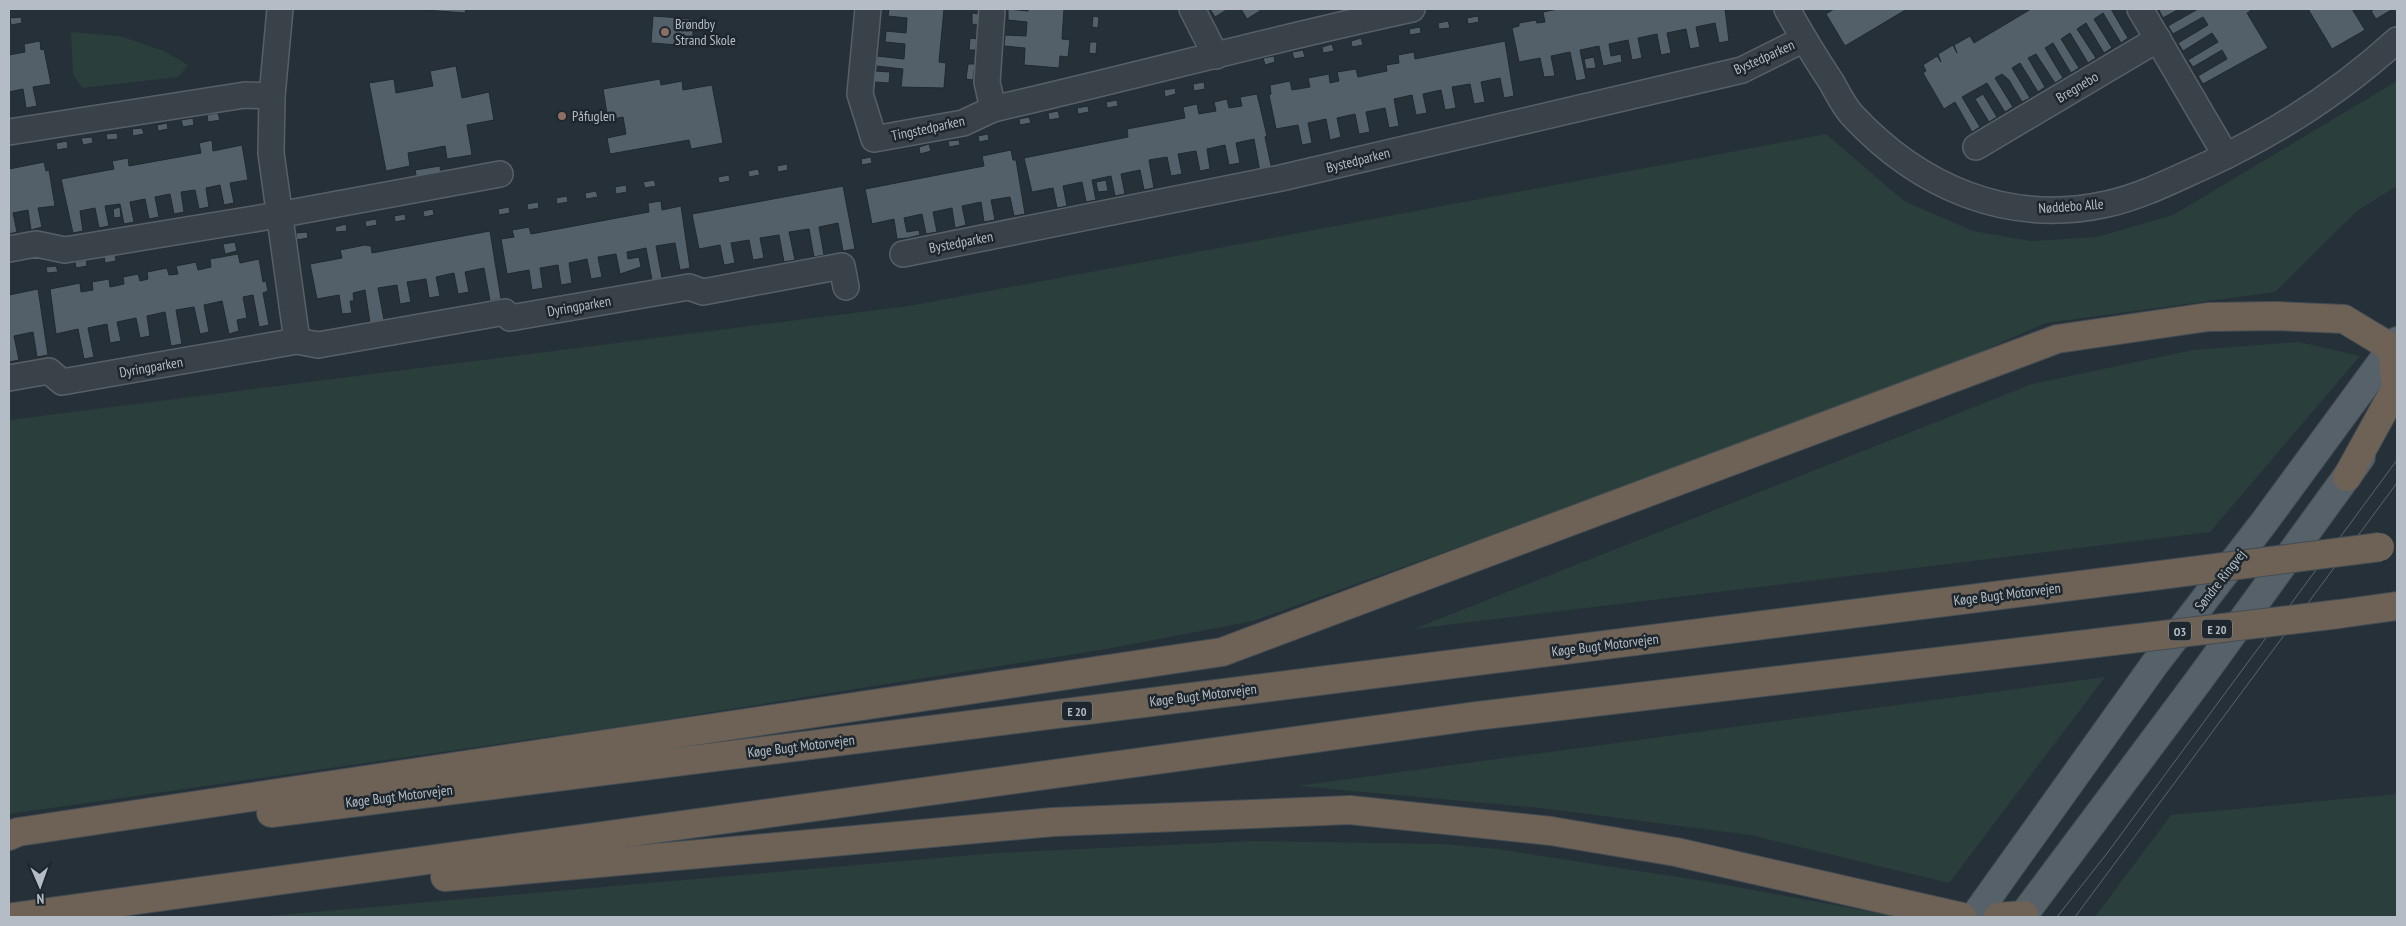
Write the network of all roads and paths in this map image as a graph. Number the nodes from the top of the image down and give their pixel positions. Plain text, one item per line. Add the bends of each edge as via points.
1 (280, 9) edge
2 (868, 9) edge
3 (992, 9) edge
4 (1192, 9) edge
5 (1412, 9) edge
6 (1787, 9) edge
7 (2140, 9) edge
8 (1332, 17) edge
9 (1804, 39) junction
10 (2158, 39) junction
11 (2397, 40) edge
12 (1216, 56) junction
13 (272, 96) junction
14 (993, 109) junction
15 (9, 132) edge
16 (1992, 146) dead end
17 (2226, 156) junction
18 (500, 174) dead end
19 (278, 215) junction
20 (9, 249) edge
21 (903, 254) dead end
22 (846, 286) dead end
23 (297, 341) junction
24 (2395, 344) edge
25 (9, 378) edge
26 (2397, 407) edge
27 (2347, 477) junction
28 (2389, 545) edge
29 (2397, 606) edge
30 (9, 836) edge
31 (9, 846) edge
32 (88, 908) junction
33 (2015, 916) edge
34 (13, 917) edge
35 (1962, 917) edge
36 (1974, 917) edge

1 - 13 street
2 - 14 street, Tingstedparken via 860,94 874,139 963,123
3 - 14 street via 987,82
4 - 12 street
5 - 8 street, Tingstedparken
6 - 9 street, Nøddebo Alle
7 - 10 street
8 - 12 street, Tingstedparken
9 - 17 street, Nøddebo Alle via 1851,114 1892,154 1930,179 1975,198 2023,209 2065,209 2106,204 2153,190
9 - 21 street, Bystedparken via 1742,70 1281,178
10 - 16 street, Bregnebo
10 - 17 street
11 - 17 street, Nøddebo Alle via 2332,94
12 - 14 street, Tingstedparken
13 - 15 street via 246,95
13 - 19 street via 271,153
18 - 19 street
19 - 20 street via 66,250 36,244
19 - 23 street
22 - 23 street, Dyringparken via 842,266 703,292 689,287 510,318 505,312 318,345
23 - 25 street, Dyringparken via 62,382 49,371
24 - 27 highway via 2396,388
24 - 30 highway via 2344,319 2276,316 2208,317 2056,340 1222,652 47,827
24 - 36 main road, Søndre Ringvej / O3 via 2154,665
26 - 27 main road
27 - 33 main road
28 - 31 highway, Køge Bugt Motorvejen / E 20, bridge
29 - 32 highway, E 20, bridge via 1476,716
32 - 34 highway, E 20
32 - 35 highway via 1053,822 1350,810 1551,831 1676,852

